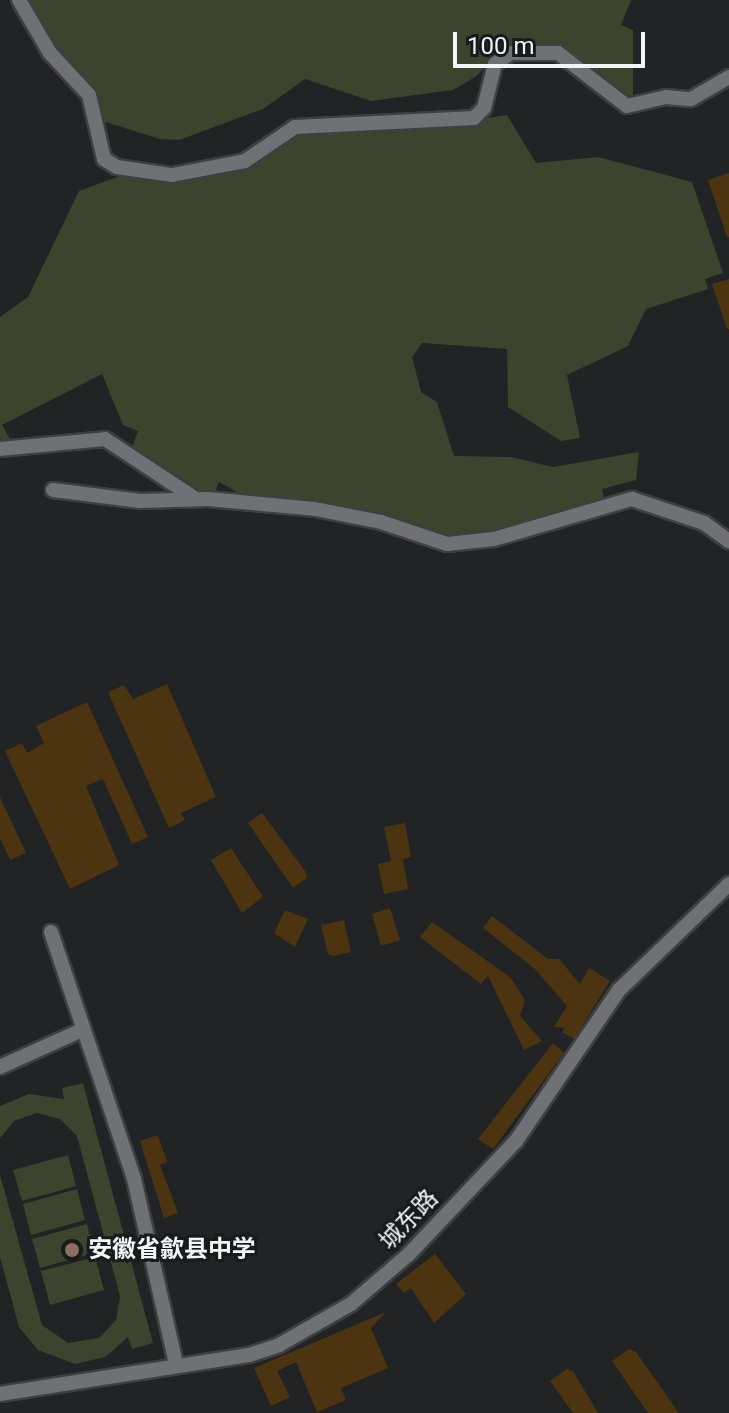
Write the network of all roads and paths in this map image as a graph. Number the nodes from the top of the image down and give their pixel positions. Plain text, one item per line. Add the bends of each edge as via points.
1 (19, 0) edge
2 (729, 77) edge
3 (0, 449) edge
4 (53, 490) dead end
5 (197, 499) junction
6 (729, 541) edge
7 (729, 884) edge
8 (51, 932) dead end
9 (84, 1029) junction
10 (0, 1067) edge
11 (176, 1364) junction
12 (0, 1394) edge

1 - 2 street via 50,53 89,95 104,159 117,167 172,175 245,161 295,127 474,118 484,108 495,64 511,53 558,53 627,106 666,97 691,99
3 - 5 street via 105,439
4 - 5 street via 140,501
5 - 6 street via 337,512 447,544 494,539 632,499 704,523
7 - 11 street, 城东路 via 639,967 531,1123 386,1275 331,1316 279,1345 234,1358
8 - 9 street
9 - 10 street
9 - 11 street via 134,1179
11 - 12 street, 城东路

